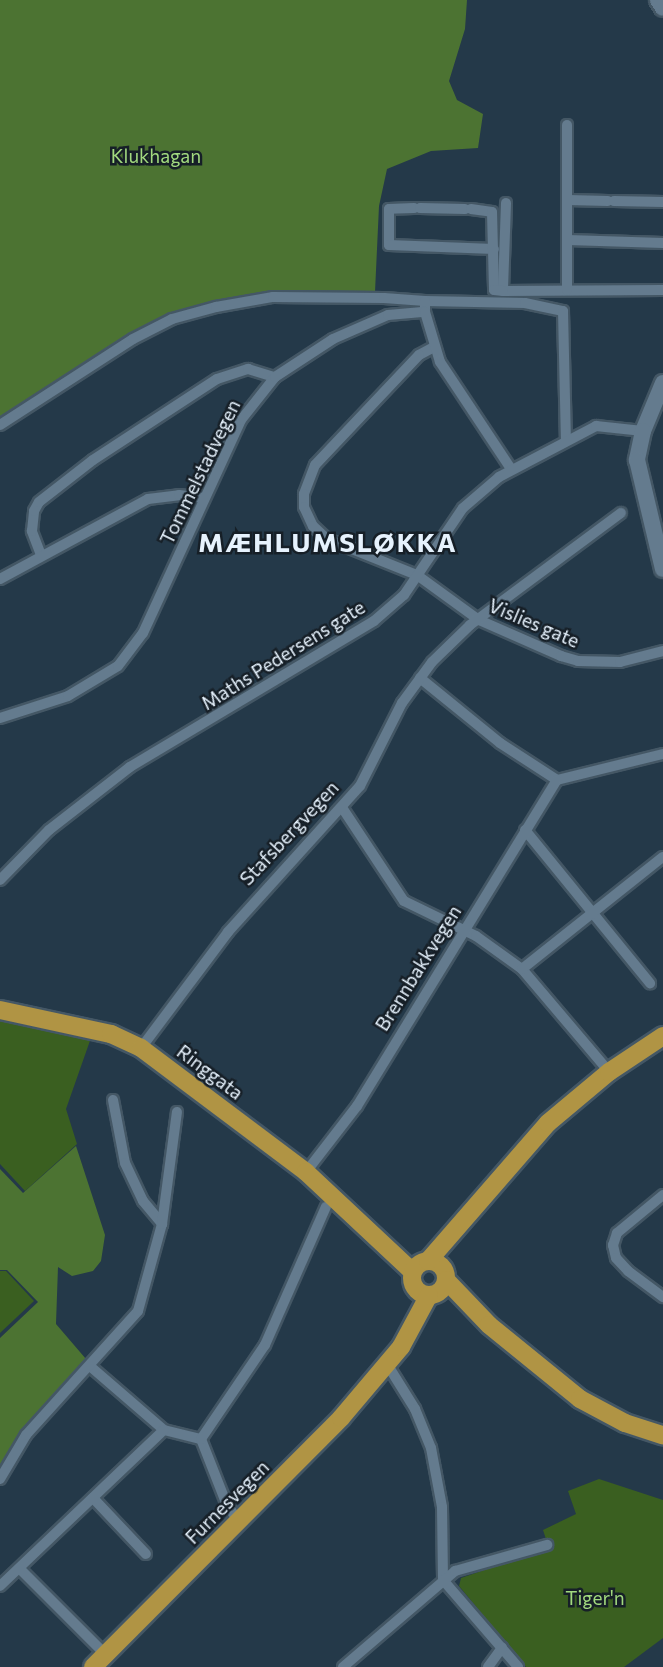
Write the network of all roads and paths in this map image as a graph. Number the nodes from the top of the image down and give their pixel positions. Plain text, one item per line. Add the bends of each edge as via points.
1 (658, 0) edge
2 (663, 8) edge
3 (567, 125) dead end
4 (568, 200) junction
5 (663, 202) edge
6 (506, 203) dead end
7 (568, 240) junction
8 (663, 243) edge
9 (494, 249) junction
10 (567, 290) junction
11 (663, 290) edge
12 (503, 291) junction
13 (425, 306) junction
14 (434, 346) junction
15 (275, 377) junction
16 (663, 383) edge
17 (0, 425) edge
18 (643, 431) junction
19 (566, 441) junction
20 (512, 469) junction
21 (202, 498) junction
22 (621, 513) dead end
23 (659, 538) edge
24 (41, 555) junction
25 (663, 569) edge
26 (416, 575) junction
27 (0, 579) edge
28 (479, 620) junction
29 (663, 650) edge
30 (420, 678) junction
31 (0, 718) edge
32 (663, 754) edge
33 (557, 780) junction
34 (343, 809) junction
35 (525, 830) junction
36 (663, 857) edge
37 (0, 880) edge
38 (594, 913) junction
39 (463, 929) junction
40 (522, 969) junction
41 (650, 983) dead end
42 (0, 1010) edge
43 (663, 1036) edge
44 (141, 1048) junction
45 (663, 1051) edge
46 (611, 1075) junction
47 (113, 1100) dead end
48 (177, 1112) dead end
49 (306, 1172) junction
50 (663, 1195) edge
51 (326, 1207) dead end
52 (470, 1215) junction
53 (162, 1224) junction
54 (422, 1265) junction
55 (435, 1286) junction
56 (663, 1297) edge
57 (387, 1364) junction
58 (91, 1367) junction
59 (164, 1430) junction
60 (663, 1435) edge
61 (201, 1438) junction
62 (0, 1479) edge
63 (93, 1498) junction
64 (238, 1520) junction
65 (547, 1545) dead end
66 (146, 1554) dead end
67 (20, 1569) junction
68 (443, 1580) junction
69 (0, 1586) edge
70 (502, 1648) junction
71 (99, 1661) edge
72 (343, 1667) edge
73 (488, 1667) edge
74 (518, 1667) edge

1 - 2 main road
3 - 4 street
4 - 5 street
4 - 7 street
6 - 12 street
7 - 8 street
7 - 10 street
9 - 9 street via 389,245 389,209 492,212
9 - 12 street via 494,290
10 - 11 street
10 - 12 street
13 - 14 street
13 - 15 street, Tommelstadvegen via 388,315 333,339
13 - 17 street via 273,297 172,319 114,350
13 - 19 street via 525,303 563,311
14 - 20 street via 456,388
14 - 26 street, Vislies gate via 419,355 321,458 304,494 307,518 319,534
15 - 21 street, Tommelstadvegen via 242,420
15 - 24 street via 248,369 217,379 93,460 39,502 34,511 32,531
16 - 18 main road
18 - 19 street, Maths Pedersens gate via 605,425
18 - 23 main road via 638,469
19 - 20 street, Maths Pedersens gate
20 - 26 street, Maths Pedersens gate via 463,508
21 - 24 street via 171,495 148,499
21 - 31 street, Tommelstadvegen via 143,633 118,666 76,692
22 - 28 street, Stafsbergvegen
23 - 25 main road
24 - 27 street
26 - 28 street, Vislies gate
26 - 37 street, Maths Pedersens gate via 404,595 374,621 97,791
28 - 29 street, Vislies gate via 578,662 620,662
28 - 30 street, Stafsbergvegen
30 - 33 street via 500,743
30 - 34 street, Stafsbergvegen
32 - 33 street
33 - 35 street, Brennbakkvegen
34 - 39 street via 404,901
34 - 44 street, Stafsbergvegen via 228,932
35 - 38 street
35 - 39 street, Brennbakkvegen
36 - 38 street
38 - 40 street
38 - 41 street
39 - 40 street
39 - 49 street, Brennbakkvegen via 357,1106
40 - 46 street
42 - 44 main road, Ringgata via 111,1034
43 - 46 main road, Furnesvegen
44 - 49 main road, Ringgata
45 - 46 main road, Furnesvegen
46 - 52 main road, Furnesvegen via 522,1150
47 - 53 street via 125,1163
48 - 53 street
49 - 54 main road, Ringgata
50 - 56 street via 617,1233 613,1245 616,1258 628,1271
51 - 61 street via 265,1345
52 - 54 main road, Furnesvegen
52 - 55 main road, Furnesvegen
53 - 58 street via 138,1311
54 - 55 main road
54 - 55 main road
55 - 57 main road, Furnesvegen
55 - 60 main road via 580,1399 625,1423
57 - 64 main road, Furnesvegen
57 - 68 street via 415,1409 431,1448 442,1507
58 - 59 street
58 - 62 street via 26,1435
59 - 61 street
59 - 63 street
61 - 64 street via 227,1505
63 - 66 street
63 - 67 street
64 - 71 main road, Furnesvegen
65 - 68 street via 455,1571
67 - 69 street
67 - 71 street
68 - 70 street
68 - 72 street
70 - 73 street
70 - 74 street

